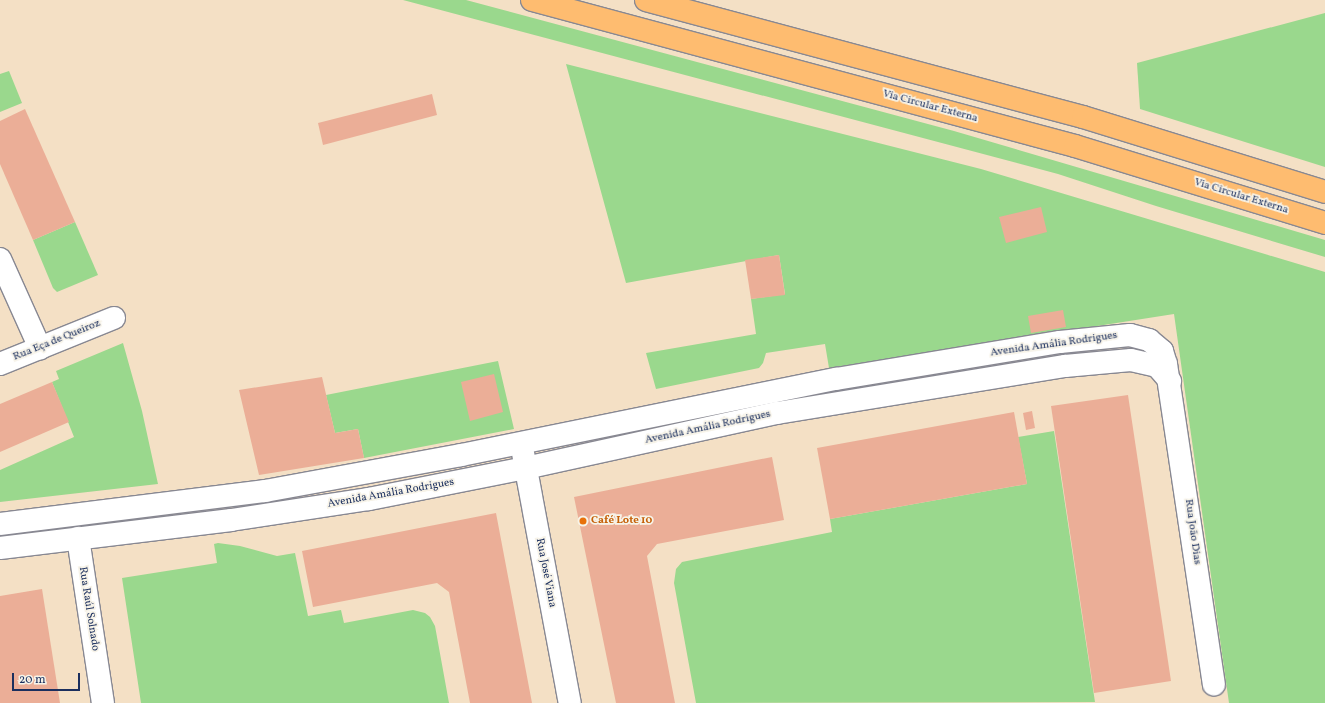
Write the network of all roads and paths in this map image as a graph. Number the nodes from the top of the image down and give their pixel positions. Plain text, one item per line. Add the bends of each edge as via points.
1 (532, 0) edge
2 (646, 0) edge
3 (1325, 192) edge
4 (1325, 223) edge
5 (0, 259) edge
6 (114, 318) dead end
7 (40, 348) junction
8 (0, 364) edge
9 (1170, 381) junction
10 (772, 391) junction
11 (777, 413) junction
12 (521, 442) junction
13 (526, 468) junction
14 (0, 524) edge
15 (78, 538) junction
16 (0, 548) edge
17 (1214, 684) dead end
18 (103, 703) edge
19 (570, 703) edge

1 - 4 main road, Via Circular Externa via 1075,146
2 - 3 main road via 1083,117
5 - 7 street
6 - 7 street, Rua Eça de Queiroz
7 - 8 street, Rua Eça de Queiroz
9 - 10 street, Avenida Amália Rodrigues via 1162,351 1149,340 1130,335 1060,342
9 - 11 street, Avenida Amália Rodrigues via 1157,366 1131,360 1114,361 1065,366
9 - 17 street, Rua João Dias
10 - 11 street, Avenida Amália Rodrigues
10 - 12 street, Avenida Amália Rodrigues
11 - 13 street, Avenida Amália Rodrigues
12 - 13 street, Rua José Viana
12 - 14 street, Avenida Amália Rodrigues via 266,491
13 - 15 street, Avenida Amália Rodrigues via 361,500 231,520
13 - 19 street, Rua José Viana
15 - 16 street, Avenida Amália Rodrigues
15 - 18 street, Rua Raúl Solnado

